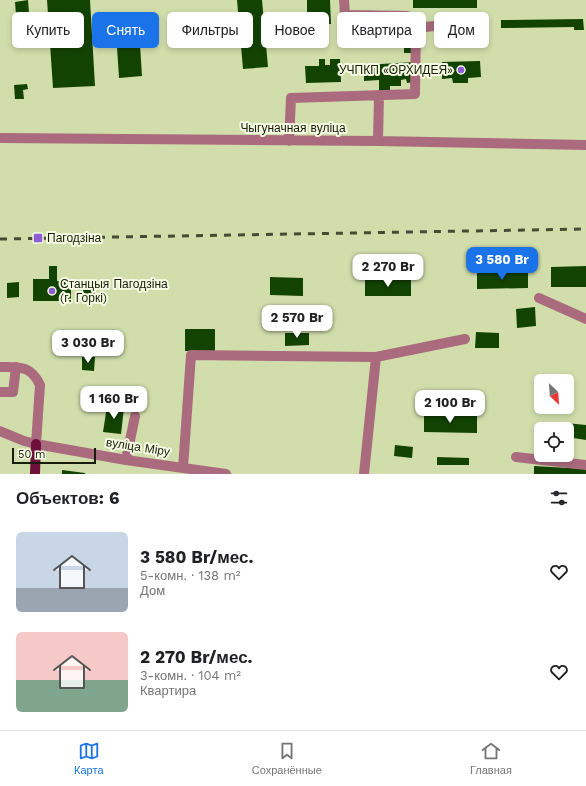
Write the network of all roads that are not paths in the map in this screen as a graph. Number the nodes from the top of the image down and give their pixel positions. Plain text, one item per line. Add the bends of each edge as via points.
1 (344, 0) edge
2 (345, 12) edge
3 (416, 48) edge
4 (379, 95) junction
5 (0, 138) edge
6 (290, 141) junction
7 (378, 141) junction
8 (586, 145) edge
9 (539, 298) dead end
10 (586, 319) edge
11 (465, 339) dead end
12 (376, 357) junction
13 (0, 367) edge
14 (16, 367) junction
15 (0, 392) edge
16 (134, 416) dead end
17 (0, 432) edge
18 (36, 444) junction
19 (516, 457) dead end
20 (126, 460) junction
21 (586, 465) edge
22 (183, 468) junction
23 (35, 474) edge
24 (226, 474) edge
25 (364, 474) edge

1 - 2 street
3 - 4 street via 415,94
4 - 6 street via 291,98
4 - 7 street
5 - 6 street, Чыгуначная вуліца
6 - 7 street, Чыгуначная вуліца
7 - 8 street, Чыгуначная вуліца
9 - 10 street
11 - 12 street
12 - 22 street via 191,355
12 - 25 street
13 - 14 street
14 - 15 street via 12,392
14 - 18 street via 30,370 40,385
16 - 20 street
17 - 18 street, вуліца Міру
18 - 20 street, вуліца Міру
18 - 23 main road
19 - 21 street
20 - 22 street, вуліца Міру
22 - 24 street, вуліца Міру

